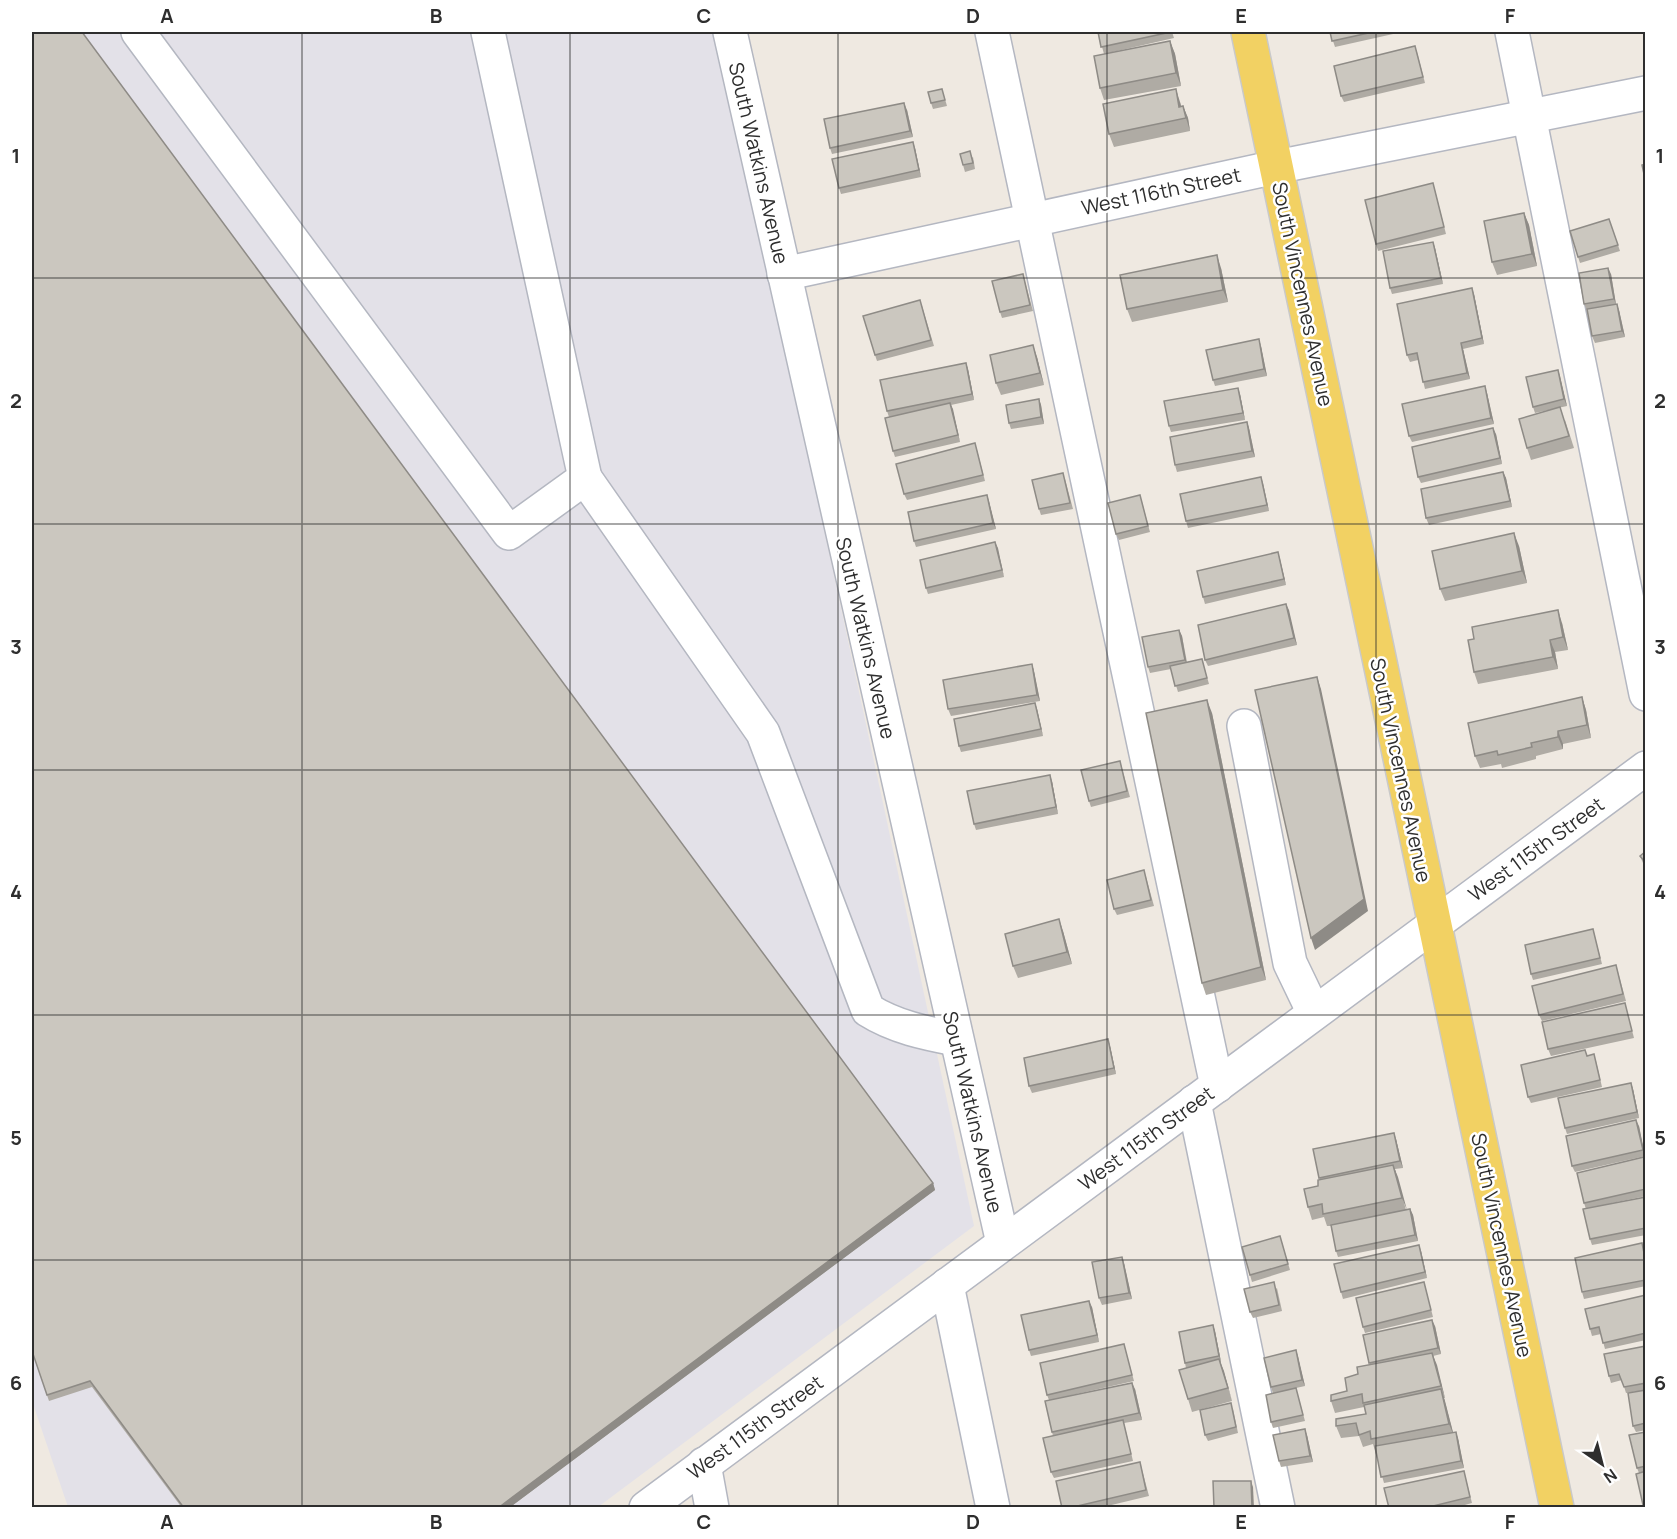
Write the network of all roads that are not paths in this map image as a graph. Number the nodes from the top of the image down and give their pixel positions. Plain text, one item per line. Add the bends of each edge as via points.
1 (138, 32) edge
2 (488, 32) edge
3 (730, 32) edge
4 (992, 32) edge
5 (1248, 32) edge
6 (1512, 32) edge
7 (1646, 93) edge
8 (1530, 116) junction
9 (1276, 167) junction
10 (1032, 220) junction
11 (784, 274) junction
12 (585, 478) junction
13 (1646, 694) edge
14 (1244, 726) dead end
15 (1646, 768) edge
16 (1434, 924) junction
17 (1314, 1013) junction
18 (956, 1039) junction
19 (1206, 1094) junction
20 (1003, 1243) junction
21 (947, 1285) junction
22 (704, 1464) junction
23 (646, 1508) edge
24 (712, 1508) edge
25 (993, 1508) edge
26 (1278, 1508) edge
27 (1557, 1508) edge

1 - 12 street via 509,533
2 - 12 street
3 - 11 street, South Watkins Avenue
4 - 10 street
5 - 9 main road, South Vincennes Avenue
6 - 8 street
7 - 8 street, West 116th Street
8 - 9 street, West 116th Street
8 - 13 street
9 - 10 street, West 116th Street
9 - 16 main road, South Vincennes Avenue
10 - 11 street, West 116th Street
10 - 19 street
11 - 18 street, South Watkins Avenue
12 - 18 street via 764,733 868,1010 914,1031
14 - 17 street via 1290,963
15 - 16 street, West 115th Street
16 - 17 street, West 115th Street
16 - 27 main road, South Vincennes Avenue
17 - 19 street, West 115th Street
18 - 20 street, South Watkins Avenue
19 - 20 street, West 115th Street
19 - 26 street
20 - 21 street, West 115th Street
21 - 22 street, West 115th Street
21 - 25 street
22 - 23 street, West 115th Street
22 - 24 street

